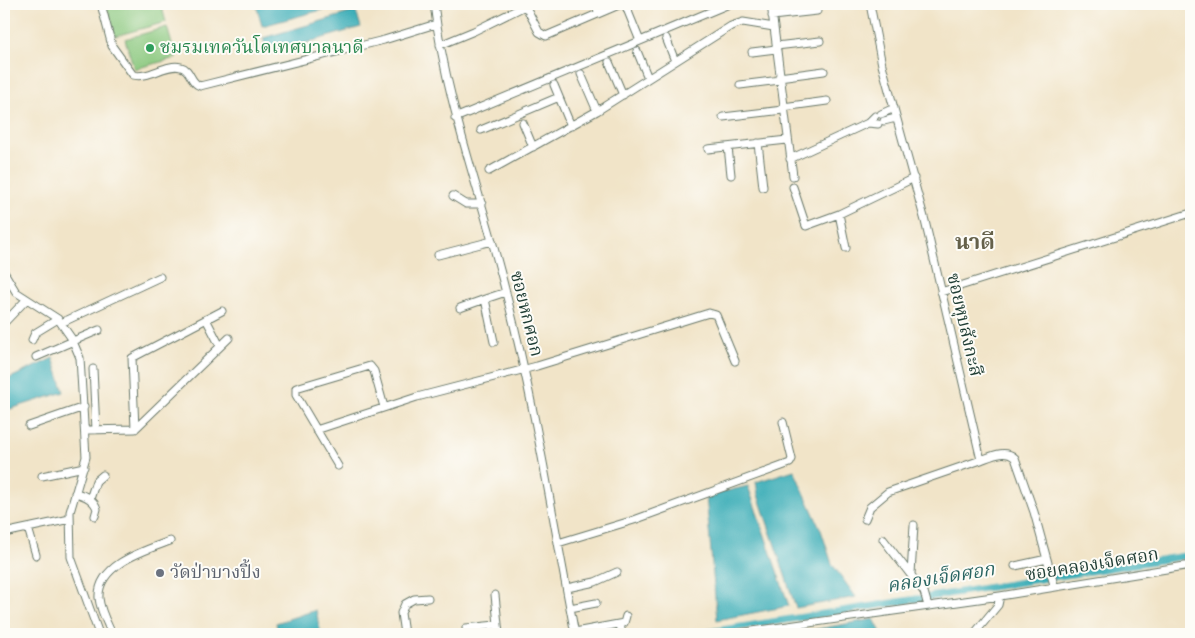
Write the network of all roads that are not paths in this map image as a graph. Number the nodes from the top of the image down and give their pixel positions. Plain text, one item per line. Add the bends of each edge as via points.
1 (101, 4) edge
2 (434, 4) edge
3 (527, 4) edge
4 (594, 4) edge
5 (623, 4) edge
6 (729, 4) edge
7 (771, 4) edge
8 (870, 4) edge
9 (817, 11) dead end
10 (599, 13) junction
11 (772, 16) junction
12 (436, 24) junction
13 (774, 27) junction
14 (666, 38) dead end
15 (820, 40) dead end
16 (640, 41) junction
17 (445, 44) junction
18 (776, 47) junction
19 (637, 51) dead end
20 (752, 52) dead end
21 (675, 61) junction
22 (609, 62) dead end
23 (824, 71) dead end
24 (581, 74) dead end
25 (648, 78) junction
26 (779, 78) junction
27 (554, 85) dead end
28 (740, 85) dead end
29 (623, 95) junction
30 (559, 97) junction
31 (827, 101) dead end
32 (783, 108) junction
33 (894, 108) junction
34 (597, 111) junction
35 (461, 115) junction
36 (723, 117) dead end
37 (896, 118) junction
38 (523, 123) dead end
39 (868, 123) junction
40 (571, 126) junction
41 (481, 130) dead end
42 (787, 140) junction
43 (758, 143) junction
44 (533, 147) junction
45 (728, 147) junction
46 (708, 149) dead end
47 (790, 159) junction
48 (488, 171) dead end
49 (732, 175) dead end
50 (792, 176) dead end
51 (914, 178) junction
52 (763, 187) dead end
53 (794, 187) dead end
54 (453, 196) dead end
55 (482, 204) junction
56 (1191, 213) edge
57 (839, 214) junction
58 (492, 241) junction
59 (846, 248) dead end
60 (438, 255) dead end
61 (4, 272) edge
62 (160, 278) dead end
63 (945, 291) junction
64 (506, 292) junction
65 (485, 299) junction
66 (26, 300) junction
67 (460, 308) dead end
68 (222, 311) dead end
69 (206, 318) junction
70 (59, 321) junction
71 (4, 323) edge
72 (99, 330) dead end
73 (229, 338) dead end
74 (32, 340) dead end
75 (73, 342) junction
76 (494, 342) dead end
77 (220, 346) junction
78 (36, 358) dead end
79 (735, 361) dead end
80 (530, 367) junction
81 (93, 369) dead end
82 (84, 407) junction
83 (384, 407) junction
84 (783, 422) dead end
85 (29, 426) dead end
86 (135, 429) junction
87 (85, 430) junction
88 (96, 430) junction
89 (316, 430) junction
90 (981, 460) junction
91 (338, 466) dead end
92 (84, 467) junction
93 (103, 475) dead end
94 (42, 476) dead end
95 (75, 493) junction
96 (90, 499) junction
97 (95, 516) dead end
98 (865, 519) dead end
99 (70, 520) junction
100 (914, 526) dead end
101 (28, 528) junction
102 (4, 533) edge
103 (883, 539) dead end
104 (170, 541) dead end
105 (558, 543) junction
106 (36, 555) dead end
107 (1047, 559) junction
108 (1191, 565) edge
109 (1015, 566) dead end
110 (617, 572) dead end
111 (910, 574) junction
112 (1052, 581) junction
113 (572, 587) junction
114 (100, 591) junction
115 (495, 596) dead end
116 (1000, 596) junction
117 (85, 598) junction
118 (428, 598) dead end
119 (927, 601) junction
120 (596, 603) dead end
121 (576, 607) junction
122 (626, 616) dead end
123 (620, 624) junction
124 (496, 625) junction
125 (466, 628) dead end
126 (579, 631) edge
127 (98, 634) edge
128 (112, 634) edge
129 (404, 634) edge
130 (499, 634) edge
131 (622, 634) edge
132 (731, 634) edge
133 (974, 634) edge

1 - 12 street via 112,46 133,75 179,66 187,70 193,82 200,86
2 - 12 street, ซอยหกศอก
3 - 10 street via 543,35
3 - 17 street
4 - 10 street
5 - 10 street
5 - 16 street
6 - 16 street
7 - 11 street
8 - 33 street, ซอยหุบสังกะสี
9 - 11 street
11 - 13 street
12 - 17 street, ซอยหกศอก
13 - 18 street
13 - 21 street via 747,22 737,24
14 - 21 street
15 - 18 street
16 - 35 street
17 - 35 street, ซอยหกศอก
18 - 20 street
18 - 26 street
19 - 25 street
21 - 25 street
22 - 29 street
23 - 26 street
24 - 34 street
25 - 29 street
26 - 28 street
26 - 32 street
27 - 30 street
29 - 34 street
30 - 40 street
30 - 41 street
31 - 32 street
32 - 36 street
32 - 42 street
33 - 37 street, ซอยหุบสังกะสี
33 - 39 street
34 - 40 street
35 - 55 street, ซอยหกศอก
37 - 39 street
37 - 51 street, ซอยหุบสังกะสี
38 - 44 street
39 - 47 street
40 - 44 street
42 - 43 street
42 - 47 street
43 - 45 street
43 - 52 street
44 - 48 street
45 - 46 street
45 - 49 street
47 - 50 street
51 - 57 street
51 - 63 street, ซอยหุบสังกะสี
53 - 57 street via 806,226
54 - 55 street via 466,204
55 - 58 street, ซอยหกศอก
56 - 63 street
57 - 59 street
58 - 60 street
58 - 64 street, ซอยหกศอก
61 - 66 street via 16,292
62 - 70 street
63 - 90 street, ซอยหุบสังกะสี
64 - 65 street
64 - 80 street, ซอยหกศอก
65 - 67 street
65 - 76 street
66 - 70 street
66 - 71 street
68 - 69 street
69 - 77 street
69 - 86 street via 132,358
70 - 74 street via 35,333
70 - 75 street
72 - 75 street
73 - 77 street
75 - 78 street
75 - 82 street via 82,369
77 - 86 street
79 - 80 street via 712,312
80 - 83 street
80 - 105 street, ซอยหกศอก
81 - 88 street
82 - 85 street
82 - 87 street
83 - 89 street
83 - 89 street via 370,366 298,387 296,395
84 - 105 street via 792,459 790,463 634,520
86 - 88 street
87 - 88 street
87 - 92 street
89 - 91 street
90 - 98 street via 888,492 870,507
90 - 107 street via 1003,453 1015,458
92 - 94 street
92 - 95 street
93 - 96 street via 96,481
95 - 96 street
95 - 99 street
96 - 97 street via 96,505
99 - 101 street
99 - 117 street via 72,564
100 - 111 street
101 - 102 street
101 - 106 street
103 - 111 street
104 - 114 street via 117,564
105 - 113 street, ซอยหกศอก
107 - 109 street
107 - 112 street
108 - 112 street, ซอยคลองเจ็ดศอก
110 - 113 street
111 - 119 street
112 - 116 street, ซอยคลองเจ็ดศอก
113 - 121 street, ซอยหกศอก
114 - 117 street
114 - 128 street via 101,606
115 - 124 street
116 - 119 street, ซอยคลองเจ็ดศอก
116 - 133 street via 998,605
117 - 127 street
118 - 129 street via 414,599 405,604 402,613
119 - 132 street, ซอยคลองเจ็ดศอก
120 - 121 street
121 - 126 street, ซอยหกศอก
122 - 123 street via 626,621
123 - 126 street
123 - 131 street
124 - 125 street
124 - 130 street

